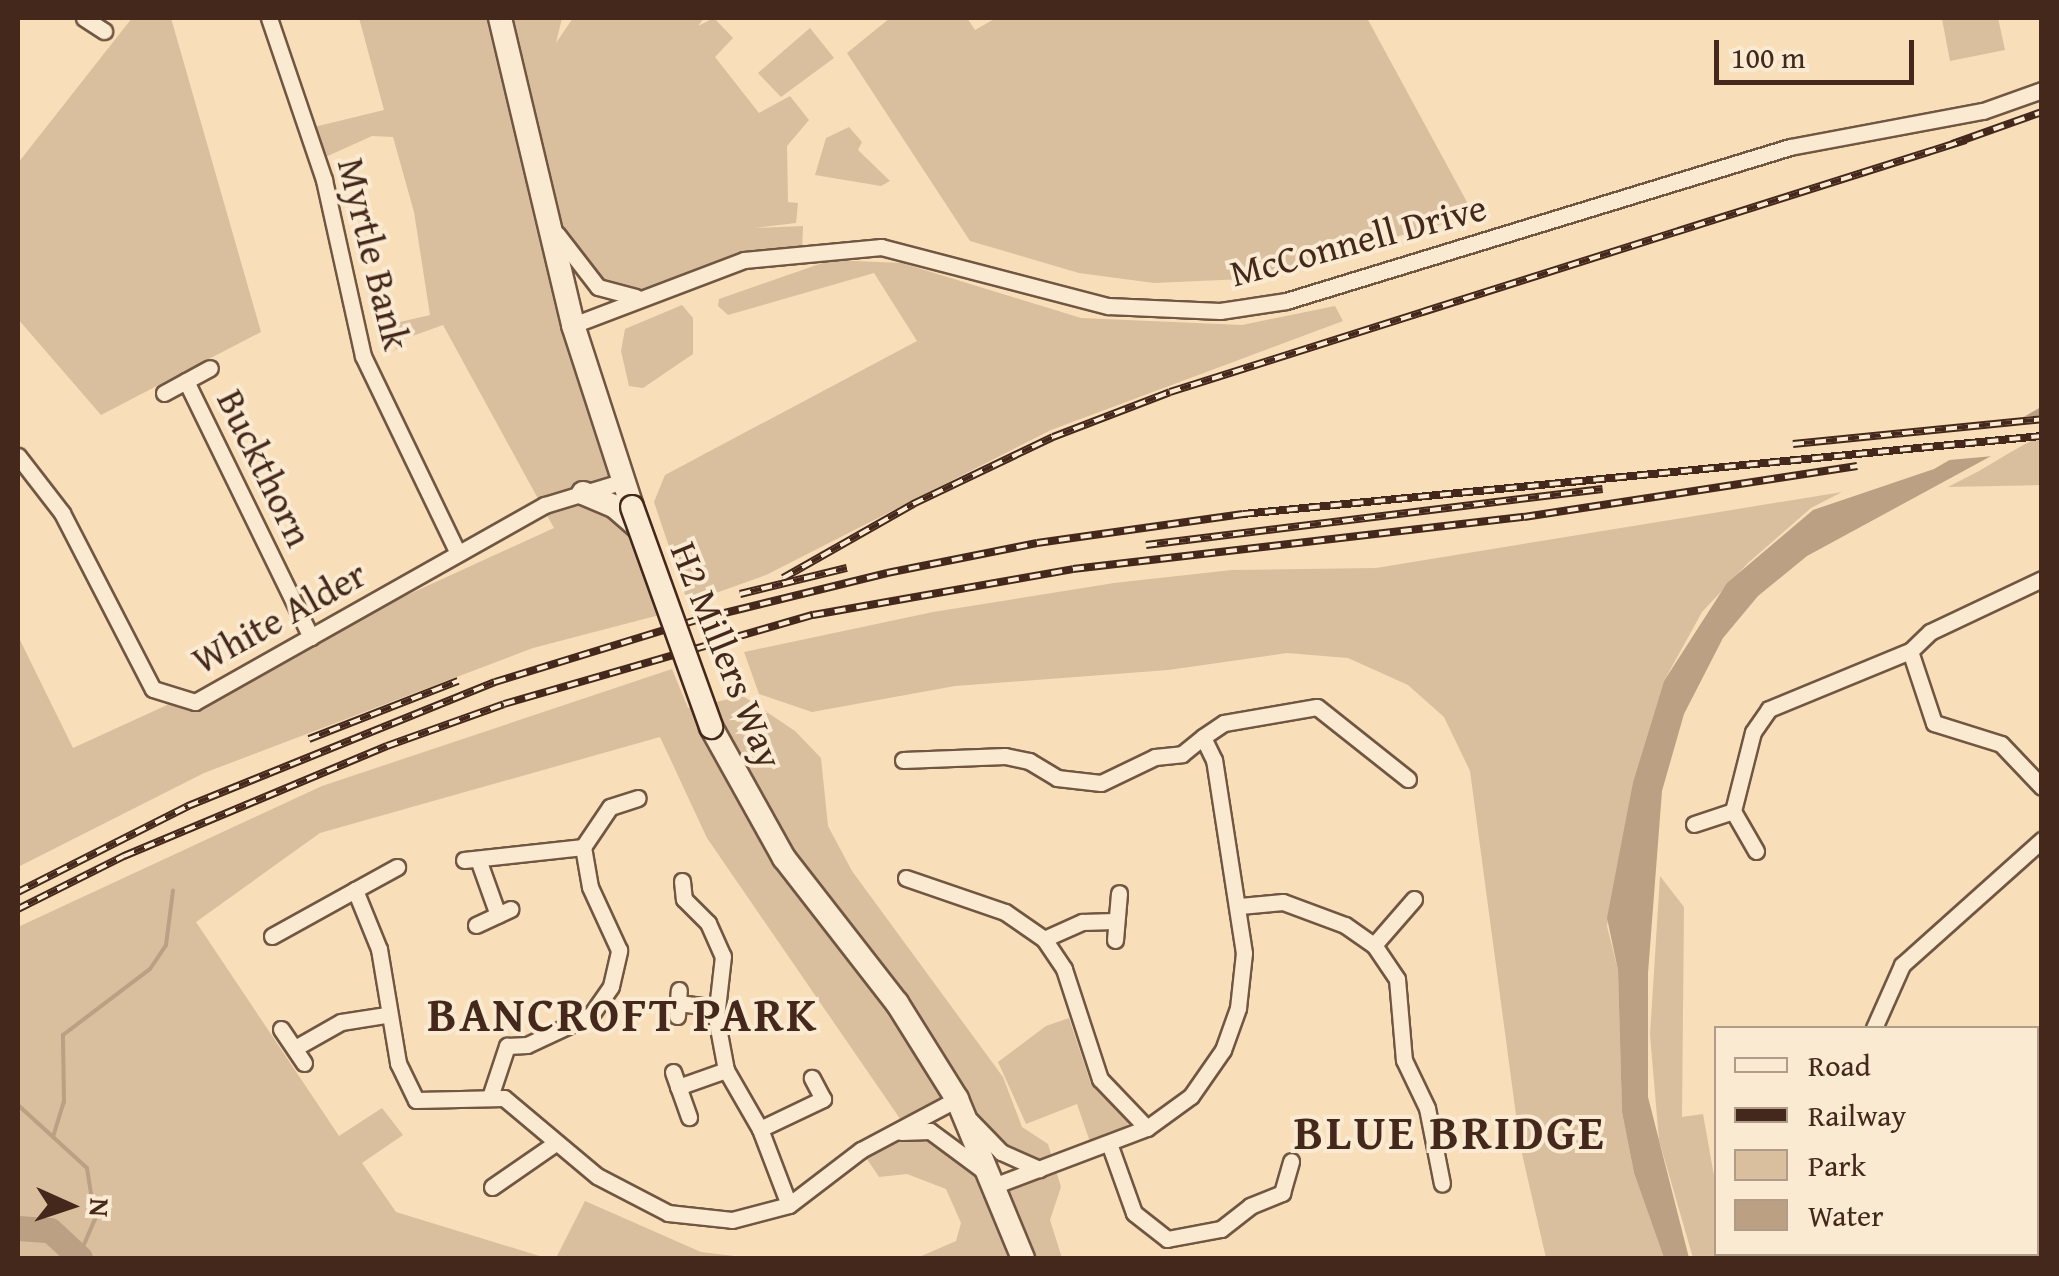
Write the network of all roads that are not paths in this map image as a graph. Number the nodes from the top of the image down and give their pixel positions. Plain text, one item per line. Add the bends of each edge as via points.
1 (84, 18) edge
2 (269, 18) edge
3 (500, 18) edge
4 (104, 31) dead end
5 (2042, 90) edge
6 (545, 214) junction
7 (648, 296) junction
8 (573, 325) junction
9 (210, 368) dead end
10 (186, 381) junction
11 (164, 393) dead end
12 (18, 456) edge
13 (624, 481) junction
14 (583, 494) junction
15 (640, 530) junction
16 (458, 553) junction
17 (2042, 580) edge
18 (310, 637) junction
19 (1910, 651) junction
20 (1203, 736) junction
21 (904, 760) dead end
22 (1408, 779) dead end
23 (2042, 787) edge
24 (638, 798) dead end
25 (1733, 811) junction
26 (1694, 824) dead end
27 (2042, 840) edge
28 (583, 846) junction
29 (1756, 851) dead end
30 (397, 866) dead end
31 (906, 878) dead end
32 (682, 881) dead end
33 (355, 890) junction
34 (1119, 893) dead end
35 (1414, 899) dead end
36 (1240, 906) junction
37 (1114, 921) junction
38 (476, 925) dead end
39 (272, 936) dead end
40 (1044, 939) junction
41 (1114, 940) dead end
42 (1374, 945) junction
43 (678, 1003) dead end
44 (717, 1008) junction
45 (386, 1014) junction
46 (1875, 1026) edge
47 (282, 1028) dead end
48 (295, 1048) junction
49 (304, 1063) dead end
50 (726, 1070) junction
51 (812, 1078) dead end
52 (491, 1094) junction
53 (960, 1106) junction
54 (689, 1117) dead end
55 (760, 1128) junction
56 (1147, 1128) junction
57 (894, 1132) junction
58 (554, 1144) junction
59 (1110, 1146) junction
60 (1290, 1161) dead end
61 (1040, 1169) junction
62 (995, 1183) junction
63 (1442, 1184) dead end
64 (492, 1186) dead end
65 (789, 1206) junction
66 (1022, 1258) edge

1 - 4 street
2 - 16 street, Myrtle Bank via 324,180 361,352
3 - 6 street, H2 Millers Way
5 - 7 street, McConnell Drive via 1984,110 1790,147 1286,301 1220,310 1108,306 881,247 744,260
6 - 7 street via 598,287 626,298
6 - 8 street, H2 Millers Way
7 - 8 street, McConnell Drive
8 - 13 street, H2 Millers Way
9 - 10 street, Buckthorn
10 - 11 street, Buckthorn
10 - 18 street, Buckthorn
12 - 18 street, White Alder via 62,513 154,689 195,702
13 - 14 street, White Alder
13 - 15 street, H2 Millers Way, bridge
14 - 15 street via 614,506
14 - 16 street, White Alder via 546,505
15 - 53 street, H2 Millers Way, bridge via 711,728 784,858 897,1004
16 - 18 street, White Alder
17 - 19 street via 1930,632
19 - 23 street via 1934,722 2001,744
19 - 25 street via 1769,709 1753,732
20 - 21 street via 1182,754 1155,757 1101,782 1057,778 1004,756
20 - 22 street via 1224,723 1317,706
20 - 36 street via 1214,760
24 - 28 street via 610,808
25 - 26 street
25 - 29 street
27 - 46 street via 1902,965
28 - 38 street via 471,861 504,912
28 - 52 street via 590,886 618,950 611,986 591,1016 527,1045 507,1046
30 - 33 street
31 - 40 street via 1005,912
32 - 44 street via 684,899 708,923 723,956
33 - 39 street
33 - 45 street via 379,950
34 - 37 street
35 - 42 street
36 - 42 street via 1283,902 1346,925
36 - 56 street via 1242,972 1223,1050 1191,1096
37 - 40 street via 1082,922
37 - 41 street
40 - 56 street via 1064,969 1100,1079
42 - 63 street via 1397,979 1404,1060 1427,1108
43 - 44 street
44 - 50 street
45 - 48 street via 341,1022
45 - 52 street via 416,1100
47 - 48 street
48 - 49 street
50 - 54 street via 675,1080
50 - 55 street
51 - 55 street via 824,1099
52 - 58 street via 538,1121
53 - 57 street
53 - 61 street via 1001,1152
53 - 62 street, H2 Millers Way
55 - 65 street
56 - 59 street
57 - 62 street via 930,1130
57 - 65 street
58 - 64 street
58 - 65 street via 597,1176 668,1213 732,1220
59 - 60 street via 1134,1213 1167,1239 1221,1228 1282,1193
59 - 61 street
61 - 62 street
62 - 66 street, H2 Millers Way

